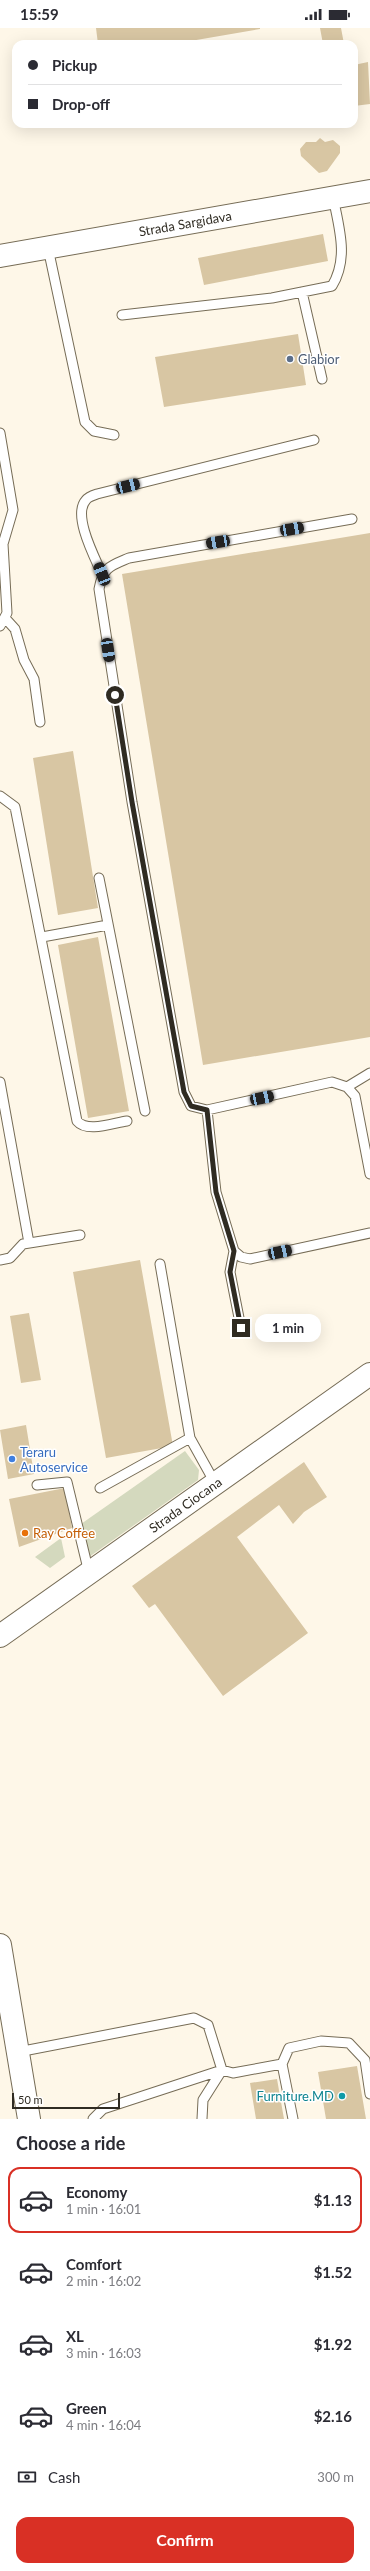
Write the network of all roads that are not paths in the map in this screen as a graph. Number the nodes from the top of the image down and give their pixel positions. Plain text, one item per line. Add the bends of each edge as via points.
1 (370, 190) edge
2 (333, 197) junction
3 (48, 248) junction
4 (0, 256) edge
5 (302, 292) junction
6 (122, 315) dead end
7 (322, 379) dead end
8 (0, 433) edge
9 (114, 435) dead end
10 (314, 440) dead end
11 (352, 519) dead end
12 (2, 562) edge
13 (102, 574) junction
14 (2, 622) edge
15 (40, 722) dead end
16 (0, 796) edge
17 (99, 878) dead end
18 (108, 925) junction
19 (42, 936) junction
20 (370, 1073) edge
21 (0, 1082) edge
22 (347, 1087) junction
23 (207, 1110) junction
24 (145, 1111) dead end
25 (127, 1121) dead end
26 (370, 1174) edge
27 (370, 1233) edge
28 (80, 1235) dead end
29 (29, 1243) junction
30 (234, 1251) junction
31 (0, 1260) edge
32 (160, 1264) dead end
33 (241, 1328) dead end
34 (370, 1374) edge
35 (190, 1438) junction
36 (215, 1483) junction
37 (37, 1486) dead end
38 (100, 1488) dead end
39 (89, 1573) junction
40 (0, 1636) edge
41 (0, 1945) edge
42 (18, 2052) junction
43 (282, 2064) junction
44 (222, 2070) junction
45 (370, 2094) edge
46 (29, 2119) edge
47 (93, 2119) edge
48 (202, 2119) edge
49 (293, 2119) edge

1 - 2 street, Strada Sargidava
2 - 3 street, Strada Sargidava
2 - 5 lane via 343,247 337,278 332,286
3 - 4 street, Strada Sargidava
3 - 9 lane via 85,422 94,432
5 - 6 lane via 272,298
5 - 7 lane
8 - 12 lane via 13,510 5,533
10 - 13 lane via 97,494 86,500 82,508 84,527
11 - 13 lane via 129,558 110,566
12 - 14 lane via 7,601
13 - 23 lane via 99,589 132,802 184,1092 191,1106
14 - 15 lane via 15,629 24,660 34,679
16 - 19 lane via 15,807
17 - 18 lane
18 - 19 lane
18 - 24 lane
19 - 25 lane via 77,1121 88,1127
20 - 22 lane
21 - 29 lane
22 - 23 lane via 332,1082
22 - 26 lane via 355,1096
23 - 30 lane via 216,1192
27 - 30 lane via 250,1259 241,1257
28 - 29 lane
29 - 31 lane via 23,1244 10,1258
30 - 33 lane via 230,1272
32 - 35 lane
34 - 36 street, Strada Ciocana
35 - 36 lane
35 - 38 lane
36 - 39 street, Strada Ciocana
37 - 39 lane via 67,1482
39 - 40 street, Strada Ciocana
41 - 42 street
42 - 44 lane via 194,2018 208,2025
42 - 46 street
43 - 44 lane via 233,2073
43 - 45 lane via 289,2048 321,2041 349,2043 365,2060
43 - 49 lane
44 - 47 lane via 103,2109
44 - 48 lane via 203,2100

